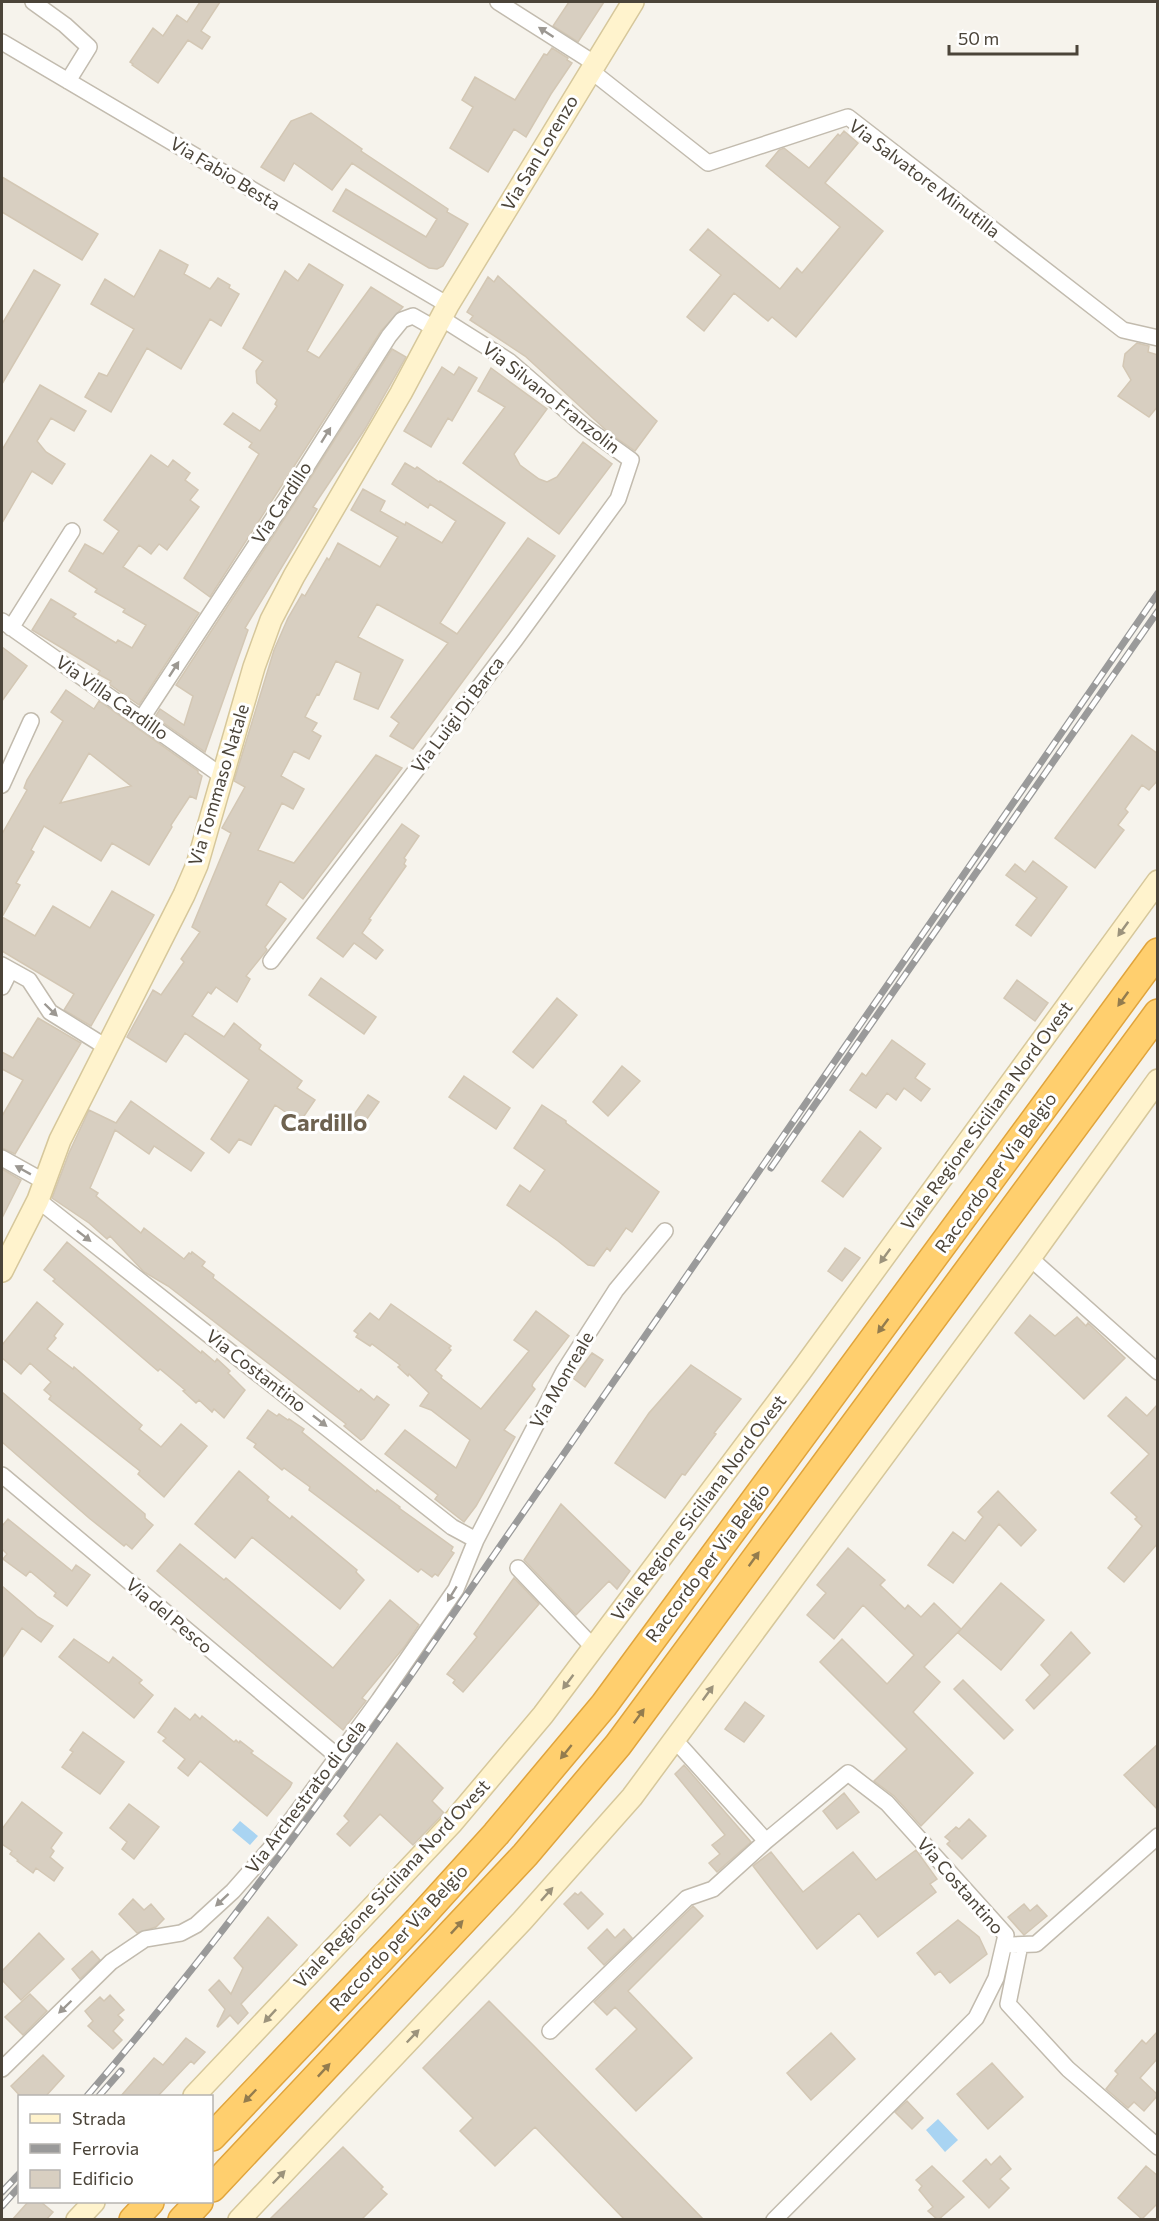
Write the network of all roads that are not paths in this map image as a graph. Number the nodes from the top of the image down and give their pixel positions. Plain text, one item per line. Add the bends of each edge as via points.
1 (33, 2) edge
2 (498, 2) edge
3 (633, 2) edge
4 (2, 42) edge
5 (592, 67) junction
6 (68, 81) junction
7 (442, 317) junction
8 (1158, 338) edge
9 (631, 460) joint
10 (72, 531) dead end
11 (6, 624) edge
12 (142, 718) junction
13 (31, 720) dead end
14 (222, 776) junction
15 (2, 785) edge
16 (1158, 882) edge
17 (1158, 952) edge
18 (271, 961) dead end
19 (6, 968) edge
20 (2, 987) edge
21 (1158, 1013) edge
22 (106, 1047) junction
23 (1158, 1080) edge
24 (2, 1158) edge
25 (41, 1191) junction
26 (665, 1231) dead end
27 (1030, 1258) junction
28 (3, 1263) edge
29 (1158, 1372) edge
30 (2, 1475) edge
31 (476, 1540) junction
32 (518, 1568) dead end
33 (594, 1648) junction
34 (674, 1739) junction
35 (338, 1756) junction
36 (1158, 1836) edge
37 (766, 1841) junction
38 (1004, 1945) junction
39 (1020, 1945) junction
40 (550, 2031) dead end
41 (2, 2069) edge
42 (196, 2095) edge
43 (213, 2135) edge
44 (1158, 2147) edge
45 (213, 2187) edge
46 (93, 2203) edge
47 (149, 2203) edge
48 (198, 2203) edge
49 (77, 2220) edge
50 (133, 2220) edge
51 (182, 2220) edge
52 (238, 2220) edge
53 (774, 2220) edge

1 - 6 street via 88,46
5 -> 2 street
3 - 5 street, Via San Lorenzo
4 - 6 street, Via Fabio Besta
5 - 7 street, Via San Lorenzo
5 - 8 street, Via Salvatore Minutilla via 708,163 848,117 1123,330
6 - 7 street, Via Fabio Besta
7 - 9 street, Via Silvano Franzolin via 509,361 584,426
12 -> 7 street, Via Cardillo via 389,336 402,320 413,316
7 - 14 street, Via Tommaso Natale via 271,620
9 - 18 street, Via Luigi Di Barca via 618,499
10 - 11 street
11 - 12 street, Via Villa Cardillo
12 - 14 street, Via Villa Cardillo
13 - 15 street
14 - 22 street, Via Tommaso Natale via 192,875
16 -> 33 street, Viale Regione Siciliana Nord Ovest
17 -> 43 highway, Raccordo per Via Belgio via 604,1705 427,1911
19 - 20 street
19 -> 22 street via 29,980 50,1012
45 -> 21 highway, Raccordo per Via Belgio via 525,1855 618,1745
22 - 25 street, Via Tommaso Natale via 60,1140
23 - 27 street
25 -> 24 street, Via Costantino
25 - 28 street, Via Tommaso Natale
25 -> 31 street, Via Costantino via 452,1527
26 - 31 street, Via Monreale via 616,1290 564,1371
27 - 29 street
34 -> 27 street
30 - 35 street, Via del Pesco
31 -> 35 street, Via Archestrato di Gela via 456,1589
32 - 33 street
33 -> 42 street, Viale Regione Siciliana Nord Ovest via 452,1823
34 - 37 street
52 -> 34 street via 522,1921 632,1797
35 -> 41 street, Via Archestrato di Gela via 270,1850 233,1891 196,1925 181,1933 145,1939 111,1962
36 - 39 street via 1036,1944
37 - 38 street, Via Costantino via 848,1773 887,1803 1006,1935
37 - 40 street via 713,1889 687,1898
38 - 39 street
38 - 53 street, Via Costantino via 996,1978 976,2018
39 - 44 street via 1008,2004 1068,2069
46 - 49 street
47 - 50 highway
48 - 51 highway

